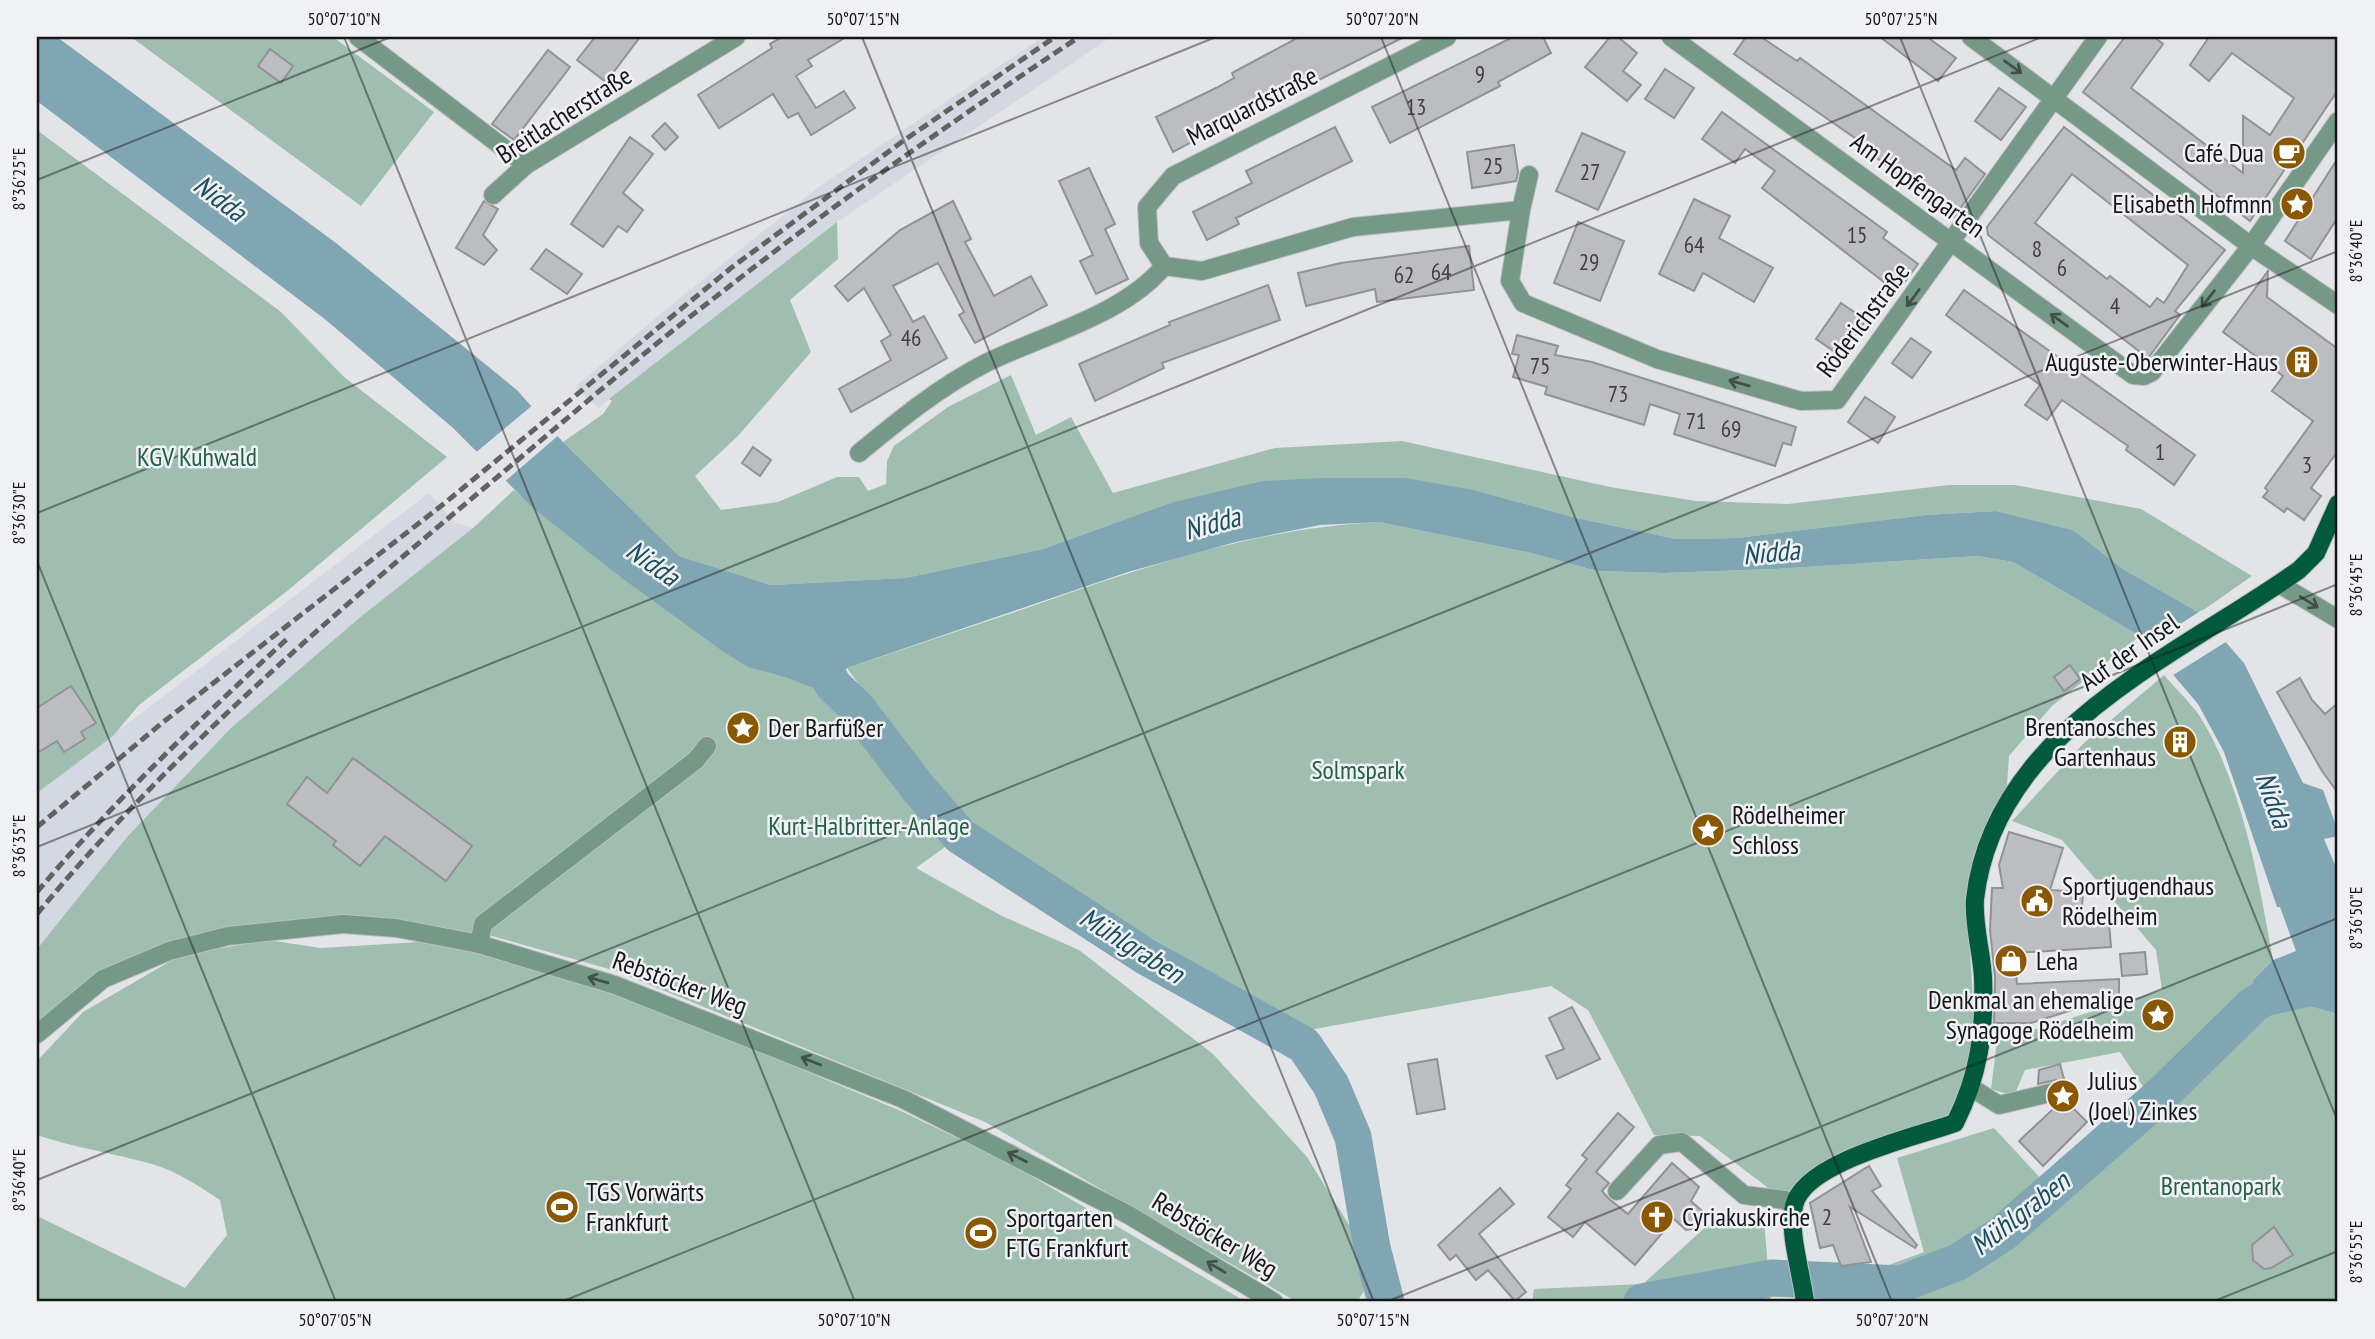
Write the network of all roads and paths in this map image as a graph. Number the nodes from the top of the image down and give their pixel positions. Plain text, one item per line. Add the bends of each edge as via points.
1 (358, 37) edge
2 (736, 37) edge
3 (1447, 37) edge
4 (1671, 37) edge
5 (1971, 37) edge
6 (2098, 37) edge
7 (2054, 98) junction
8 (2338, 121) edge
9 (526, 165) junction
10 (1530, 175) dead end
11 (493, 195) dead end
12 (1521, 210) junction
13 (1953, 243) junction
14 (2250, 246) junction
15 (1164, 266) junction
16 (2338, 305) edge
17 (859, 453) dead end
18 (2338, 504) edge
19 (2279, 584) junction
20 (2338, 619) edge
21 (707, 746) dead end
22 (479, 944) junction
23 (37, 1034) edge
24 (1972, 1088) junction
25 (2059, 1091) dead end
26 (1618, 1191) dead end
27 (1794, 1206) junction
28 (1804, 1298) edge
29 (1274, 1302) edge

1 - 9 street
2 - 9 street, Breitlacherstraße
3 - 15 street, Marquardstraße via 1172,176 1147,207 1149,243
4 - 13 street, Am Hopfengarten
5 -> 7 street
6 - 7 street, Röderichstraße
7 - 13 street, Röderichstraße
7 - 14 street
8 - 14 street
9 - 11 street, Breitlacherstraße
10 - 12 street
13 -> 12 street, Röderichstraße via 1836,400 1801,401 1657,359 1523,303 1510,281
12 - 15 street via 1353,227 1202,271
14 -> 13 street, Am Hopfengarten via 2152,372 2144,376 2133,375
14 - 16 street
15 - 17 street via 1151,283 1125,301 984,364 918,404
18 - 19 main road, Auf der Insel via 2316,553
19 -> 20 street
19 - 24 main road, Auf der Insel via 2069,726 2005,802 1983,855 1975,902 1983,978 1982,1039
21 - 22 street via 696,760 483,925
22 - 23 street, Rebstöcker Weg via 396,928 343,924 228,936 169,951 103,979
29 -> 22 street, Rebstöcker Weg via 1127,1213 903,1099 615,985
24 - 25 street via 1998,1105
24 - 27 main road, Auf der Insel via 1955,1122 1849,1159 1804,1186
26 - 27 street via 1660,1145 1682,1142 1744,1195 1785,1200
27 - 28 main road

